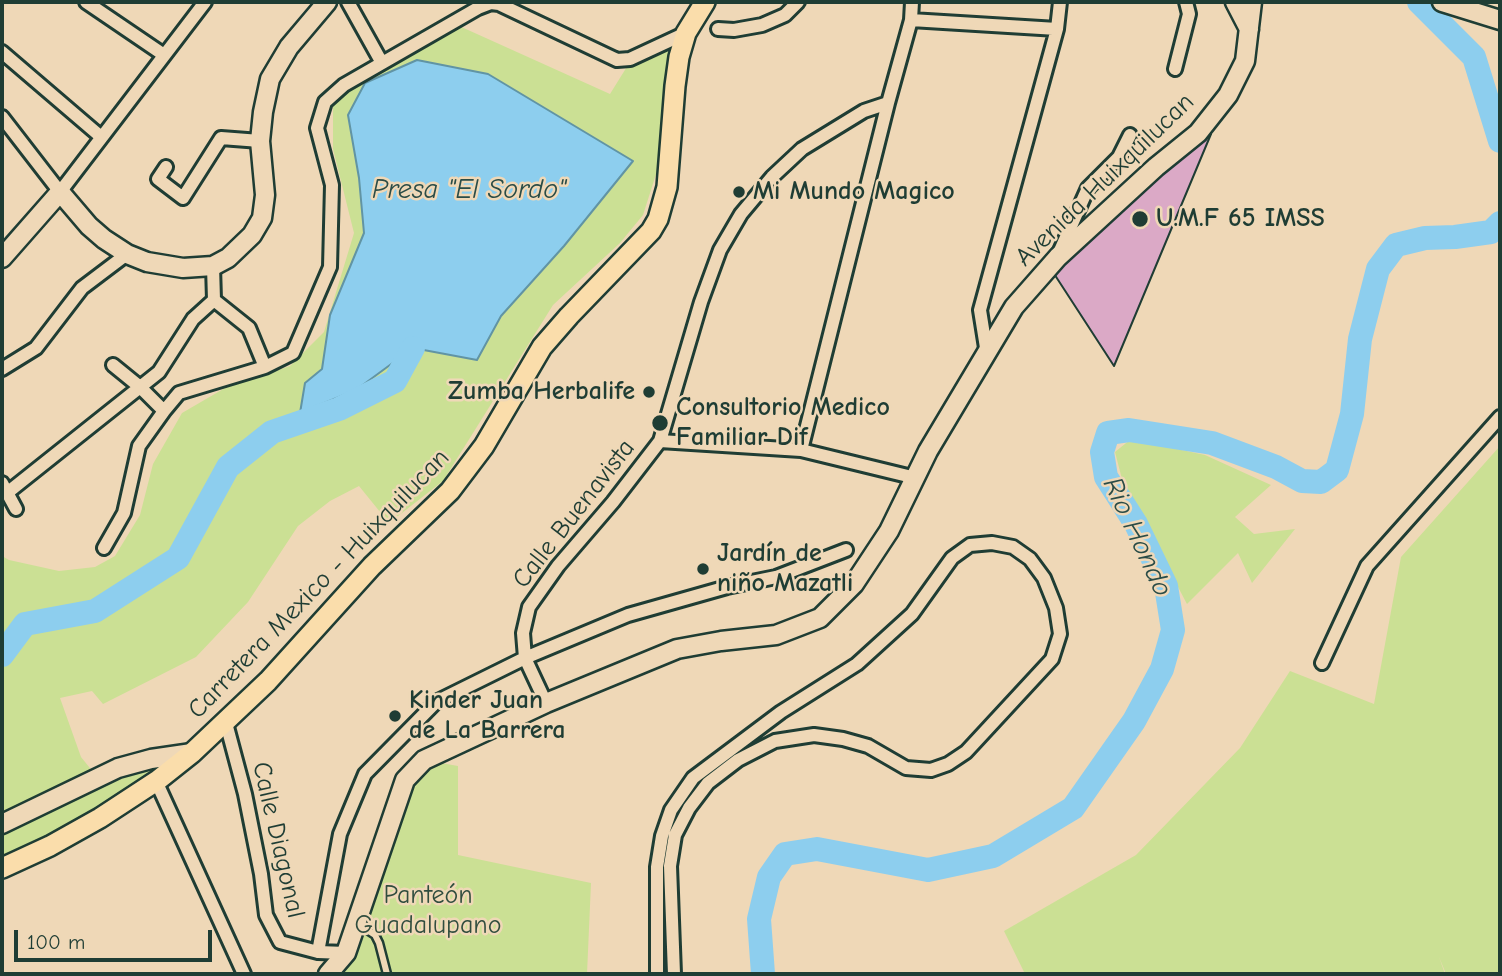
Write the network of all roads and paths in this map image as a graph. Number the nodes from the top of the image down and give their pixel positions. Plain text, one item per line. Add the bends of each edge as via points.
1 (86, 2) edge
2 (205, 2) edge
3 (327, 2) edge
4 (348, 2) edge
5 (705, 2) edge
6 (798, 2) edge
7 (912, 2) edge
8 (1060, 2) edge
9 (1186, 2) edge
10 (1235, 2) edge
11 (1252, 2) edge
12 (1441, 2) edge
13 (1491, 13) edge
14 (911, 19) junction
15 (718, 29) dead end
16 (1057, 29) junction
17 (1249, 29) junction
18 (686, 33) junction
19 (164, 55) junction
20 (3, 57) edge
21 (382, 63) junction
22 (1175, 69) dead end
23 (888, 103) junction
24 (2, 117) edge
25 (1130, 135) dead end
26 (100, 136) junction
27 (260, 141) junction
28 (166, 167) dead end
29 (60, 191) junction
30 (127, 254) junction
31 (1058, 257) junction
32 (2, 258) edge
33 (213, 266) junction
34 (214, 300) junction
35 (987, 354) junction
36 (113, 365) dead end
37 (265, 367) junction
38 (2, 369) edge
39 (140, 387) junction
40 (164, 411) junction
41 (1500, 417) edge
42 (660, 441) junction
43 (801, 450) junction
44 (916, 478) junction
45 (4, 489) edge
46 (16, 509) dead end
47 (104, 548) dead end
48 (846, 550) dead end
49 (525, 657) junction
50 (1322, 663) dead end
51 (547, 703) junction
52 (226, 723) junction
53 (192, 753) junction
54 (156, 781) junction
55 (2, 824) edge
56 (2, 868) edge
57 (356, 923) junction
58 (318, 952) junction
59 (346, 953) junction
60 (244, 974) edge
61 (328, 974) edge
62 (387, 974) edge
63 (657, 974) edge
64 (674, 974) edge

1 - 19 street
2 - 19 street
3 - 27 street via 289,47 270,79
4 - 21 street
5 - 18 main road, Carretera Mexico - Huixquilucan
6 - 15 street via 785,15 762,25
7 - 14 street
8 - 16 street
9 - 22 street via 1189,14
10 - 17 street
11 - 17 street, Avenida Huixquilucan
12 - 13 street
14 - 16 street
14 - 23 street
16 - 35 street via 980,310
17 - 31 street, Avenida Huixquilucan via 1245,61 1228,95 1198,133
18 - 21 street via 630,59 617,60 491,3
18 - 52 main road, Carretera Mexico - Huixquilucan via 675,86 667,187 651,231 542,347 484,446 450,491 372,566
19 - 26 street
20 - 26 street
21 - 37 street via 325,102 317,128 332,185 330,267 293,353
23 - 42 street via 864,111 803,149 741,214 720,250 701,302
23 - 43 street
24 - 29 street
25 - 31 street via 1119,157 1088,188
26 - 29 street
27 - 28 street via 221,138 183,198 158,179
27 - 33 street via 265,195 262,218 242,246
29 - 30 street via 89,226
29 - 32 street
30 - 33 street via 163,266
30 - 38 street via 82,288 36,348
31 - 35 street, Avenida Huixquilucan via 1014,307
33 - 34 street
34 - 37 street via 249,328
34 - 39 street via 193,319 159,372
35 - 44 street, Avenida Huixquilucan
36 - 39 street
37 - 40 street via 179,393
39 - 40 street
39 - 45 street
40 - 47 street via 139,446 124,513
41 - 50 street via 1367,566
42 - 43 street, Calle Buenavista
42 - 49 street, Calle Buenavista via 529,607 523,633
43 - 44 street, Calle Buenavista
44 - 51 street, Avenida Huixquilucan via 855,584 820,618 776,635 677,649
45 - 46 street
48 - 49 street via 776,577 628,615
49 - 51 street, Calle Buenavista
49 - 58 street via 436,702 365,774 341,834
51 - 57 street, Avenida Huixquilucan via 424,760 405,780
52 - 53 main road, Carretera Mexico - Huixquilucan
52 - 58 street, Calle Diagonal via 245,794 266,915 280,943
53 - 54 main road, Carretera Mexico - Huixquilucan
53 - 55 street via 118,768
54 - 56 main road, Carretera Mexico - Huixquilucan via 100,818
54 - 60 street
57 - 59 street, Avenida Huixquilucan
57 - 62 lane via 375,935
58 - 59 street, Calle Diagonal
59 - 61 street, Avenida Huixquilucan
63 - 64 street via 656,867 671,810 693,778 781,712 857,664 912,614 952,558 970,545 1013,547 1030,559 1056,608 1060,634 1052,659 966,752 931,770 906,768 869,746 814,735 775,741 738,760 708,783 675,835 670,866

